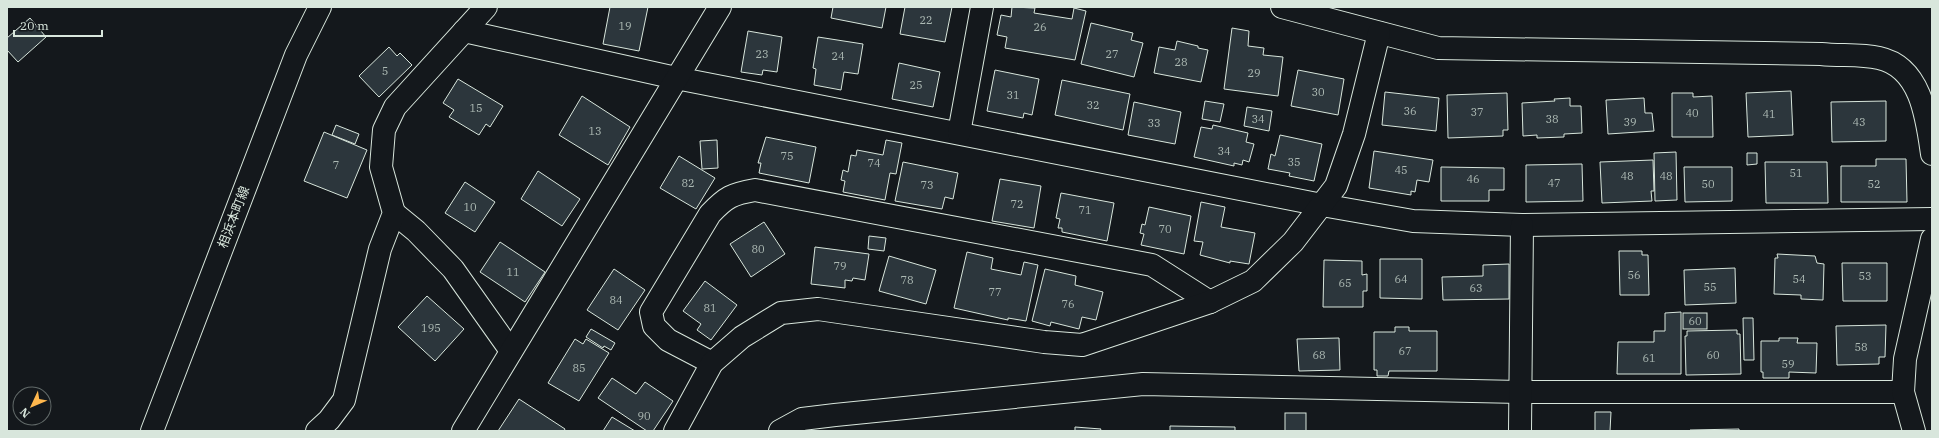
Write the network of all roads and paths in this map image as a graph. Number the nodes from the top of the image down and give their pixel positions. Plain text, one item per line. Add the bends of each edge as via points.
1 (320, 7) edge
2 (486, 7) edge
3 (720, 7) edge
4 (982, 7) edge
5 (1282, 7) edge
6 (464, 31) junction
7 (1379, 33) junction
8 (676, 78) junction
9 (959, 133) junction
10 (1932, 154) edge
11 (1322, 205) junction
12 (394, 213) junction
13 (1932, 219) edge
14 (1522, 225) junction
15 (1932, 239) edge
16 (1210, 302) junction
17 (511, 351) junction
18 (712, 363) junction
19 (1520, 392) junction
20 (1903, 392) junction
21 (152, 431) edge
22 (317, 431) edge
23 (463, 431) edge
24 (675, 431) edge
25 (780, 431) edge
26 (1520, 431) edge
27 (1914, 431) edge

1 - 21 street, 相浜本町線 via 296,55
2 - 6 street
3 - 8 street
4 - 9 street
5 - 7 street
6 - 8 street
6 - 12 street via 395,107 384,130 381,167
7 - 10 street via 1438,48 1821,54 1879,58 1891,62 1912,80 1919,93
7 - 11 street via 1354,134 1336,186
8 - 9 street
8 - 17 street
9 - 11 street
11 - 14 street via 1413,221
11 - 16 street via 1293,242 1253,281
12 - 17 street via 416,231 453,269
12 - 22 street via 380,249 344,400
13 - 14 street
14 - 19 street
15 - 20 street via 1905,359
16 - 18 street via 1082,345 1044,342 818,309 781,313 742,337
16 - 18 street via 1152,265 755,190 735,193 721,202 710,214 651,312 654,326 668,340
17 - 23 street
18 - 24 street
19 - 20 street
19 - 25 street via 1143,384 802,419
19 - 26 street
20 - 27 street

